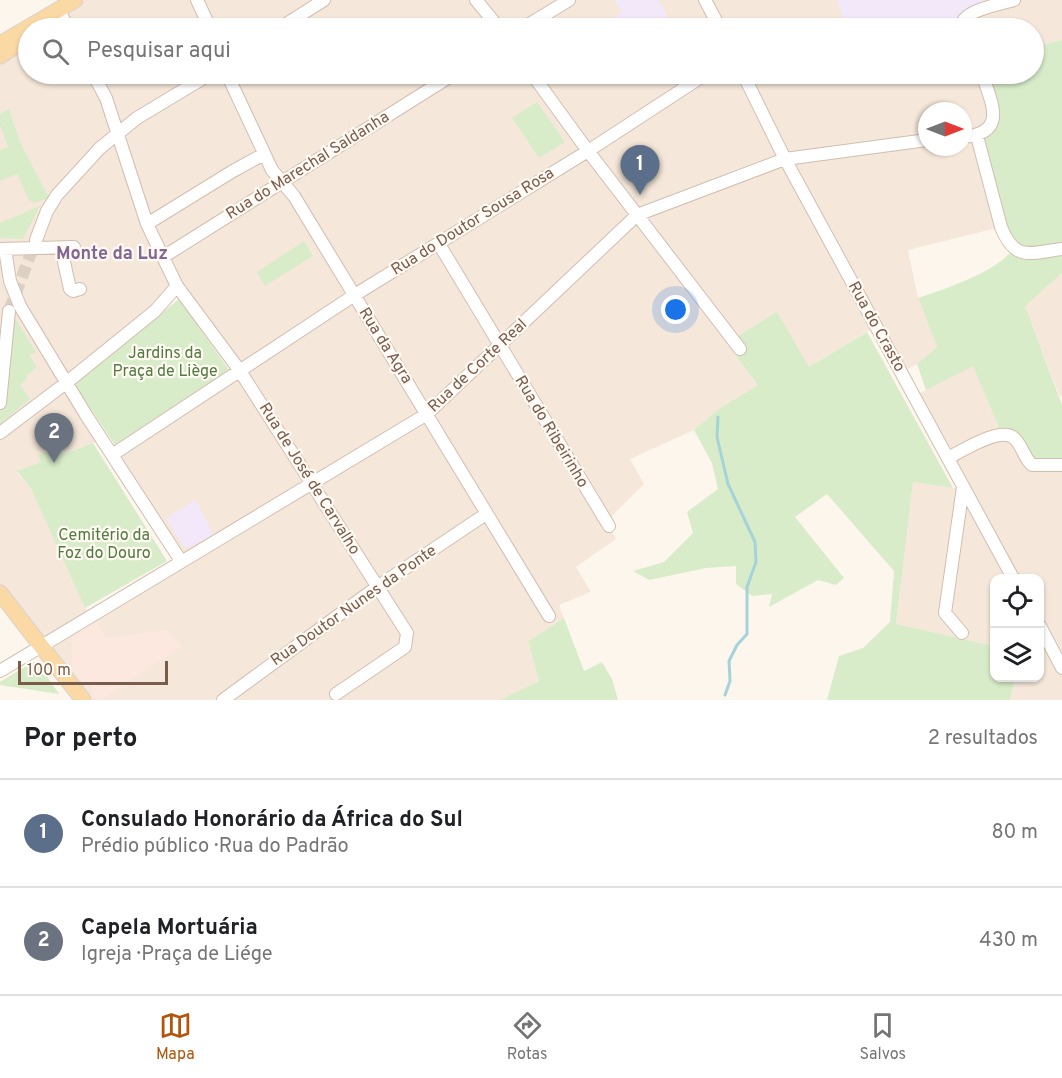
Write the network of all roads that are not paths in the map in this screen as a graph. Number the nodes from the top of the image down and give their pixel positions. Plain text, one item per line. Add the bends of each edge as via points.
1 (75, 0) edge
2 (85, 0) edge
3 (197, 0) edge
4 (324, 0) edge
5 (476, 0) edge
6 (569, 0) edge
7 (705, 0) edge
8 (1014, 0) edge
9 (49, 18) edge
10 (69, 18) edge
11 (205, 18) edge
12 (296, 18) edge
13 (491, 18) edge
14 (539, 18) edge
15 (715, 18) edge
16 (965, 18) edge
17 (18, 40) edge
18 (18, 43) edge
19 (3, 50) edge
20 (98, 84) edge
21 (194, 84) edge
22 (232, 84) edge
23 (438, 84) edge
24 (539, 84) edge
25 (691, 84) edge
26 (748, 84) edge
27 (986, 84) edge
28 (117, 134) junction
29 (972, 136) edge
30 (977, 136) junction
31 (918, 141) edge
32 (588, 151) junction
33 (264, 154) junction
34 (785, 159) junction
35 (282, 183) junction
36 (638, 215) junction
37 (147, 224) junction
38 (36, 240) tunnel mouth
39 (439, 244) junction
40 (74, 247) dead end
41 (61, 248) junction
42 (3, 249) edge
43 (1062, 250) edge
44 (163, 257) junction
45 (1052, 260) dead end
46 (5, 285) edge
47 (177, 286) junction
48 (80, 289) dead end
49 (353, 296) junction
50 (9, 311) tunnel mouth
51 (499, 346) junction
52 (740, 349) dead end
53 (240, 371) junction
54 (66, 383) junction
55 (0, 403) edge
56 (427, 414) junction
57 (0, 433) edge
58 (112, 455) junction
59 (948, 458) junction
60 (1062, 465) edge
61 (311, 484) junction
62 (963, 487) junction
63 (486, 514) junction
64 (609, 526) dead end
65 (181, 561) junction
66 (1010, 574) edge
67 (377, 587) junction
68 (0, 593) edge
69 (549, 616) dead end
70 (1041, 628) edge
71 (962, 633) dead end
72 (41, 646) junction
73 (1062, 668) edge
74 (0, 671) edge
75 (336, 694) dead end
76 (83, 700) edge
77 (223, 700) edge

1 - 9 main road
2 - 10 main road
3 - 11 street
4 - 12 street
5 - 13 street
6 - 14 street
7 - 15 street
8 - 16 street
17 - 19 main road
18 - 19 main road
20 - 28 street, Rua de José de Carvalho
21 - 28 street
22 - 33 street, Rua da Agra
23 - 35 street, Rua do Marechal Saldanha
24 - 32 street
25 - 32 street, Rua do Doutor Sousa Rosa
26 - 34 street, Rua do Crasto
27 - 30 street via 992,124
28 - 37 street, Rua de José de Carvalho
28 - 38 street via 57,195
29 - 30 street
30 - 43 street via 1006,240 1024,253
31 - 34 street, Rua de Corte Real
32 - 36 street
32 - 39 street, Rua do Doutor Sousa Rosa
33 - 35 street, Rua da Agra
33 - 37 street
34 - 36 street, Rua de Corte Real
34 - 59 street, Rua do Crasto
35 - 44 street, Rua do Marechal Saldanha
35 - 49 street, Rua da Agra via 294,196
36 - 51 street, Rua de Corte Real
36 - 52 street
37 - 44 street, Rua de José de Carvalho
39 - 49 street, Rua do Doutor Sousa Rosa
39 - 51 street, Rua do Ribeirinho
40 - 41 street
41 - 42 street
41 - 48 street via 70,289
42 - 46 street
43 - 45 street
44 - 47 street, Rua de José de Carvalho
46 - 54 street
47 - 53 street, Rua de José de Carvalho
47 - 54 street via 155,311
49 - 53 street, Rua do Doutor Sousa Rosa
49 - 56 street, Rua da Agra
50 - 55 street
51 - 56 street, Rua de Corte Real
51 - 64 street, Rua do Ribeirinho
53 - 58 street, Rua do Doutor Sousa Rosa
53 - 61 street, Rua de José de Carvalho
54 - 57 street
54 - 58 street
56 - 61 street, Rua de Corte Real
56 - 63 street, Rua da Agra
58 - 65 street
59 - 60 street via 998,434 1014,439 1032,465
59 - 62 street, Rua do Crasto
61 - 65 street, Rua de Corte Real
61 - 67 street, Rua de José de Carvalho
62 - 66 street, Rua do Crasto
62 - 71 street via 945,613
63 - 67 street, Rua Doutor Nunes da Ponte
63 - 69 street, Rua da Agra
65 - 72 street, Rua de Corte Real
67 - 75 street, Rua de José de Carvalho via 407,633 405,647
67 - 77 street, Rua Doutor Nunes da Ponte
68 - 72 main road
70 - 73 street
72 - 74 street, Rua de Corte Real
72 - 76 main road

